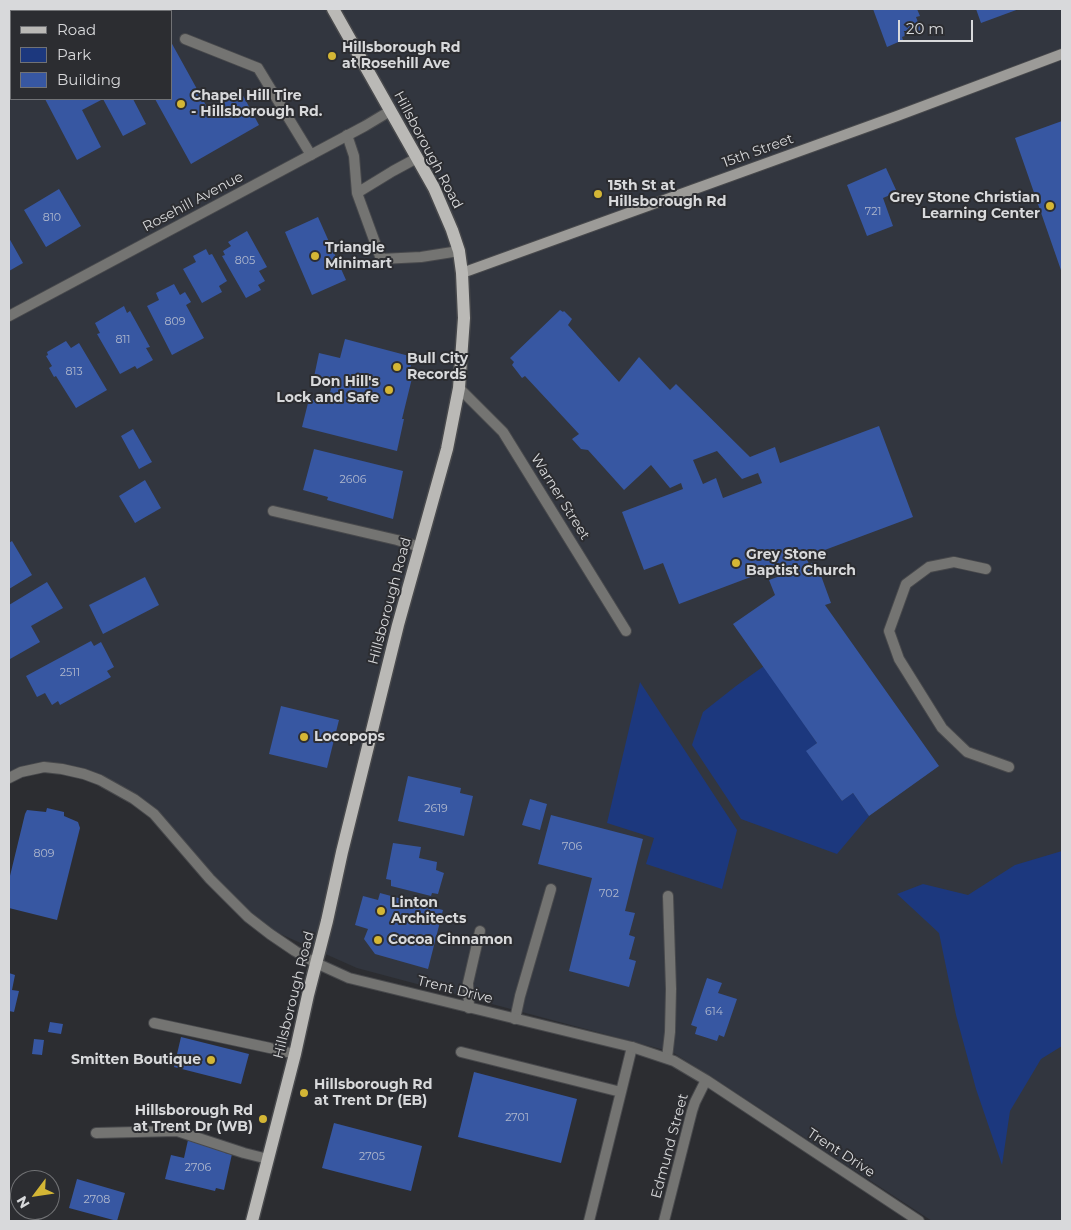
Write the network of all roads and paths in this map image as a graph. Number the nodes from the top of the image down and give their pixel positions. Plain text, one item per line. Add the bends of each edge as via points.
1 (332, 9) edge
2 (185, 40) dead end
3 (1062, 54) edge
4 (390, 111) junction
5 (346, 135) junction
6 (311, 155) junction
7 (417, 158) junction
8 (357, 193) junction
9 (459, 251) junction
10 (462, 273) junction
11 (9, 316) edge
12 (459, 388) junction
13 (273, 511) dead end
14 (420, 546) junction
15 (986, 569) dead end
16 (626, 631) dead end
17 (1010, 767) dead end
18 (9, 778) edge
19 (551, 889) dead end
20 (668, 896) dead end
21 (480, 931) dead end
22 (316, 963) junction
23 (469, 1008) junction
24 (514, 1019) junction
25 (154, 1023) dead end
26 (632, 1048) junction
27 (461, 1052) dead end
28 (295, 1054) junction
29 (667, 1058) junction
30 (706, 1080) junction
31 (621, 1092) junction
32 (96, 1133) dead end
33 (268, 1159) junction
34 (252, 1221) edge
35 (589, 1221) edge
36 (664, 1221) edge
37 (920, 1221) edge

1 - 4 main road, Hillsborough Road
2 - 6 street via 258,68
3 - 10 street, 15th Street
4 - 5 street, Rosehill Avenue
4 - 7 main road, Hillsborough Road
5 - 6 street, Rosehill Avenue
5 - 8 street via 354,156
6 - 11 street, Rosehill Avenue
7 - 8 street
7 - 9 main road, Hillsborough Road via 437,196
8 - 9 street via 381,259
9 - 10 main road, Hillsborough Road
10 - 12 main road, Hillsborough Road via 464,318
12 - 14 main road, Hillsborough Road via 447,449
12 - 16 street, Warner Street via 503,432
13 - 14 street
14 - 22 main road, Hillsborough Road
15 - 17 street via 954,562 930,567 906,584 889,631 899,658 942,728 967,752
18 - 22 street, Trent Drive via 44,767 62,770 100,780 134,799 154,814 248,917
19 - 24 street
20 - 29 street via 671,989
21 - 23 street via 468,983
22 - 23 street, Trent Drive via 350,978
22 - 28 main road, Hillsborough Road
23 - 24 street, Trent Drive
24 - 26 street, Trent Drive
25 - 28 street
26 - 29 street, Trent Drive
26 - 31 street
27 - 31 street
28 - 33 main road, Hillsborough Road
29 - 30 street, Trent Drive
30 - 36 street, Edmund Street via 693,1106
30 - 37 street, Trent Drive
31 - 35 street
32 - 33 street via 177,1131
33 - 34 main road, Hillsborough Road

